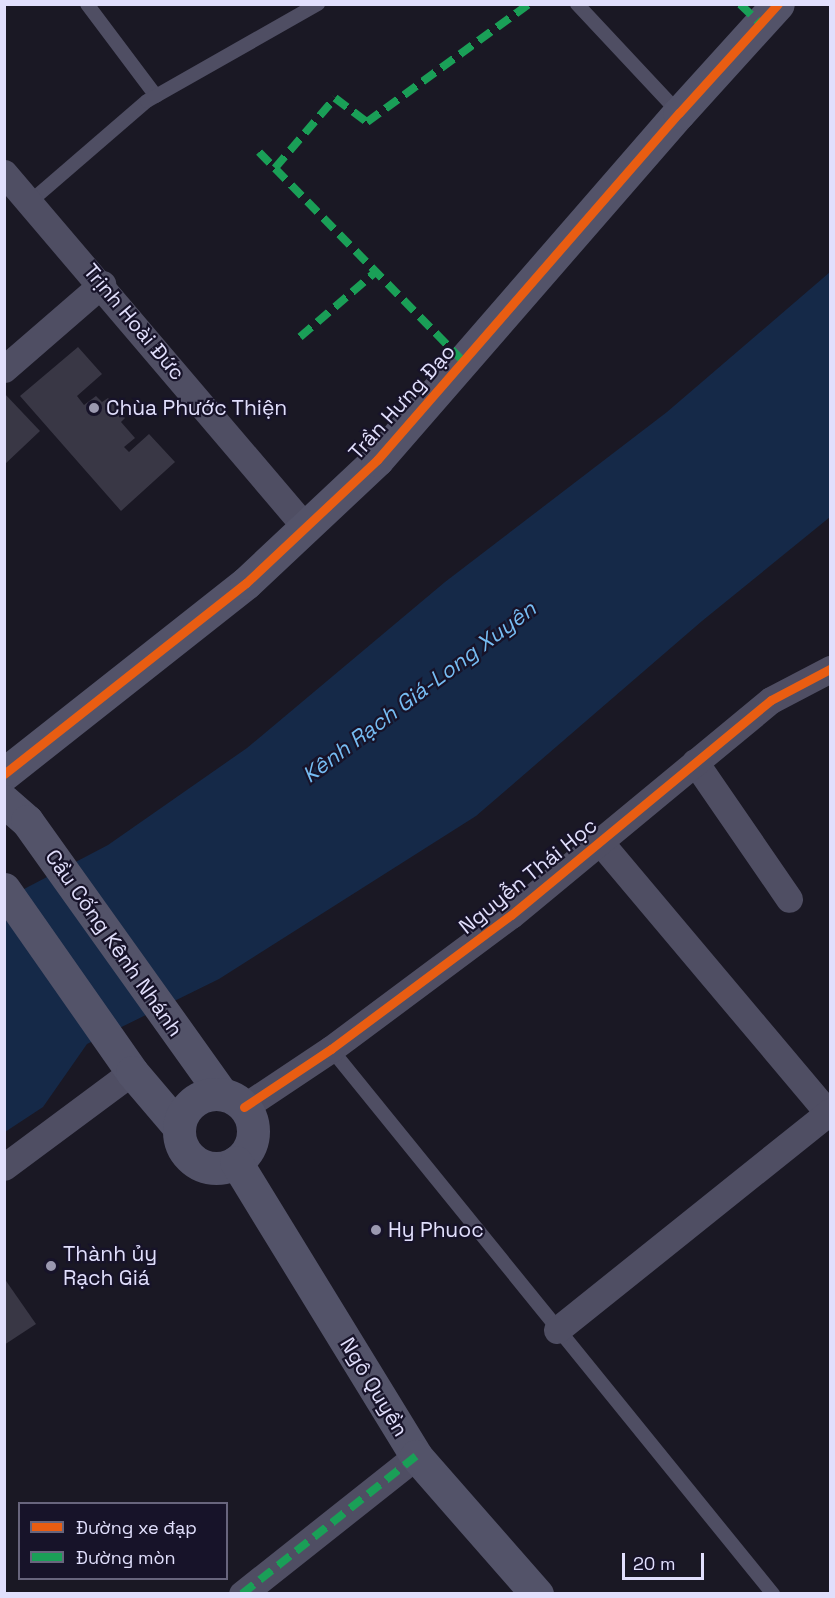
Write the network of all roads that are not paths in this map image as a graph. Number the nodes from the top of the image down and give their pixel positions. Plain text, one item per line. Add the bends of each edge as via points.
1 (87, 4) edge
2 (318, 4) edge
3 (577, 4) edge
4 (778, 4) edge
5 (156, 96) junction
6 (679, 113) junction
7 (4, 173) edge
8 (31, 201) junction
9 (102, 284) junction
10 (4, 369) edge
11 (306, 528) junction
12 (829, 668) edge
13 (695, 762) junction
14 (4, 774) edge
15 (16, 811) edge
16 (600, 842) junction
17 (4, 889) edge
18 (789, 899) dead end
19 (331, 1049) junction
20 (132, 1072) junction
21 (233, 1100) junction
22 (830, 1112) edge
23 (178, 1126) junction
24 (236, 1162) junction
25 (4, 1167) edge
26 (557, 1330) junction
27 (416, 1455) junction
28 (242, 1593) edge
29 (537, 1593) edge
30 (773, 1593) edge

1 - 5 lane
2 - 5 lane
3 - 6 lane
4 - 6 main road, Trần Hưng Đạo
5 - 8 lane
6 - 11 main road, Trần Hưng Đạo via 385,451
7 - 8 street, Trịnh Hoài Đức
8 - 9 street, Trịnh Hoài Đức
9 - 10 street
9 - 11 street, Trịnh Hoài Đức
11 - 14 main road, Trần Hưng Đạo via 246,583
12 - 13 street, Nguyễn Thái Học via 771,700
13 - 16 street, Nguyễn Thái Học
13 - 18 street
15 - 21 main road, Cầu Cống Kênh Nhánh via 201,1066
16 - 19 street, Nguyễn Thái Học via 511,915
16 - 22 street
17 - 20 main road
19 - 21 street, Nguyễn Thái Học
19 - 26 lane
20 - 23 main road
20 - 25 street
21 - 23 main road via 198,1098 182,1115
21 - 24 main road via 252,1123 251,1142
22 - 26 street
23 - 24 main road via 183,1150 191,1159 213,1168
24 - 27 main road, Ngô Quyền
26 - 30 lane
27 - 28 street
27 - 29 main road, Ngô Quyền

